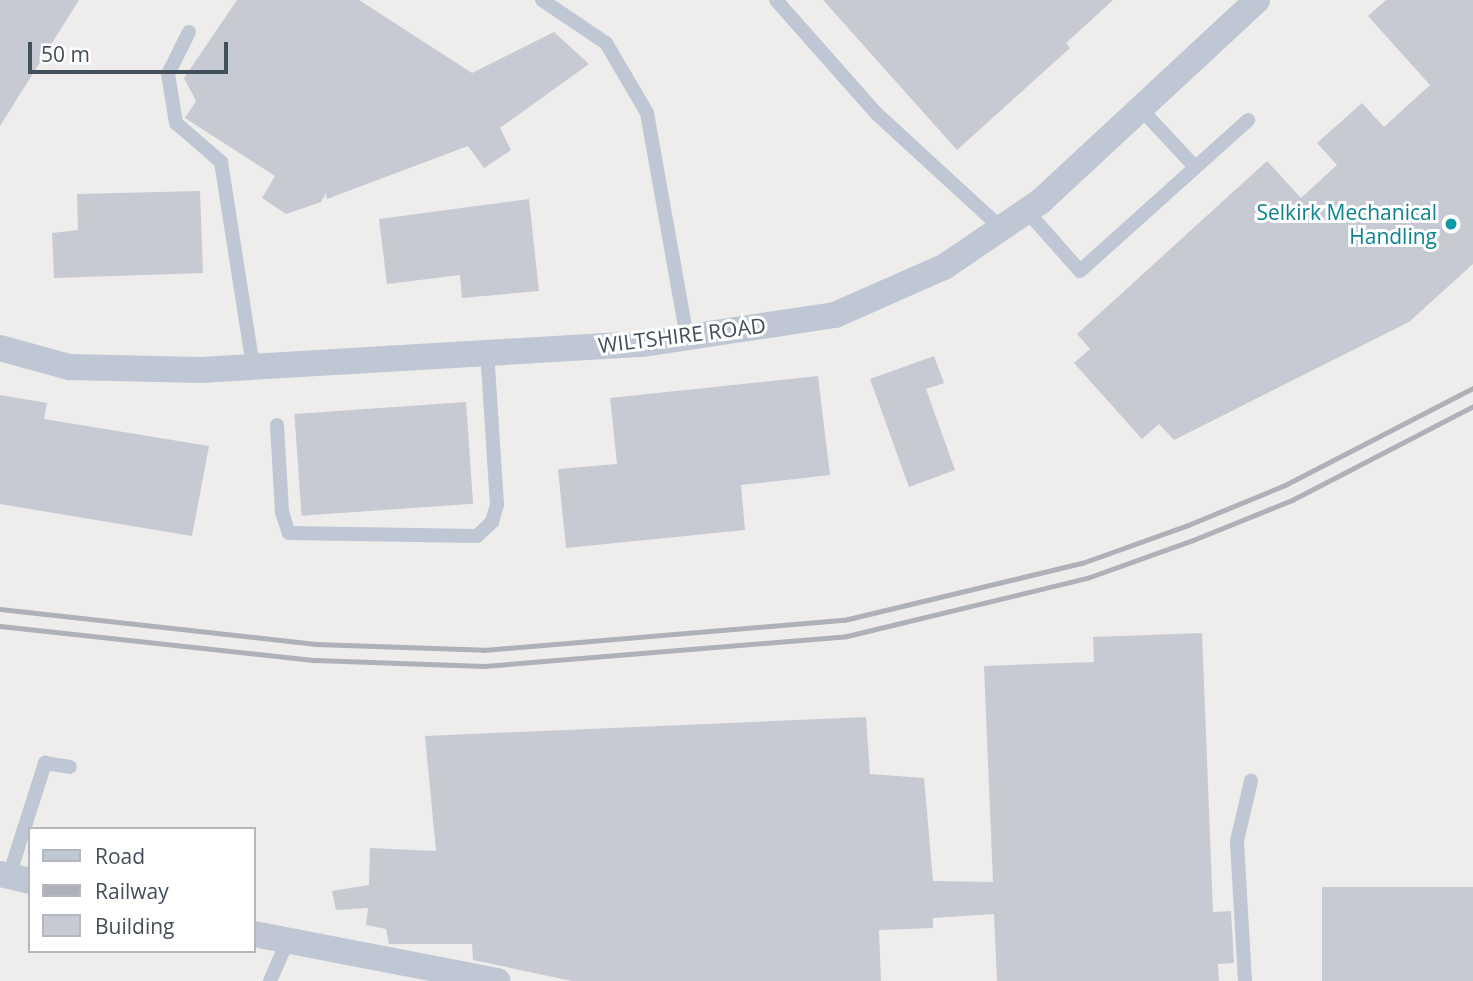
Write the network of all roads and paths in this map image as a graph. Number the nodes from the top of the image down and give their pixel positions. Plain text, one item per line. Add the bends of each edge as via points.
1 (542, 0) edge
2 (776, 0) edge
3 (1257, 0) edge
4 (189, 32) dead end
5 (1140, 108) junction
6 (1248, 120) dead end
7 (1195, 167) junction
8 (1026, 210) junction
9 (1001, 228) junction
10 (687, 338) junction
11 (0, 348) edge
12 (486, 352) junction
13 (253, 366) junction
14 (277, 425) dead end
15 (69, 767) dead end
16 (1251, 781) dead end
17 (13, 877) edge
18 (256, 934) edge
19 (287, 942) junction
20 (270, 981) edge
21 (498, 981) edge
22 (1245, 981) edge

1 - 10 lane via 606,43 647,113
2 - 9 lane via 877,114
3 - 5 street, WILTSHIRE ROAD
4 - 13 lane via 168,74 176,123 221,162
5 - 7 lane
5 - 8 street, WILTSHIRE ROAD
6 - 7 lane
7 - 8 lane via 1080,271
8 - 9 street, WILTSHIRE ROAD
9 - 10 street, WILTSHIRE ROAD via 944,268 835,315
10 - 12 street, WILTSHIRE ROAD
11 - 13 street, WILTSHIRE ROAD via 69,367
12 - 13 street, WILTSHIRE ROAD
12 - 14 lane via 497,505 492,522 477,536 289,533 282,512
15 - 17 lane via 45,763
16 - 22 lane via 1237,841
18 - 19 street
19 - 20 lane
19 - 21 street

